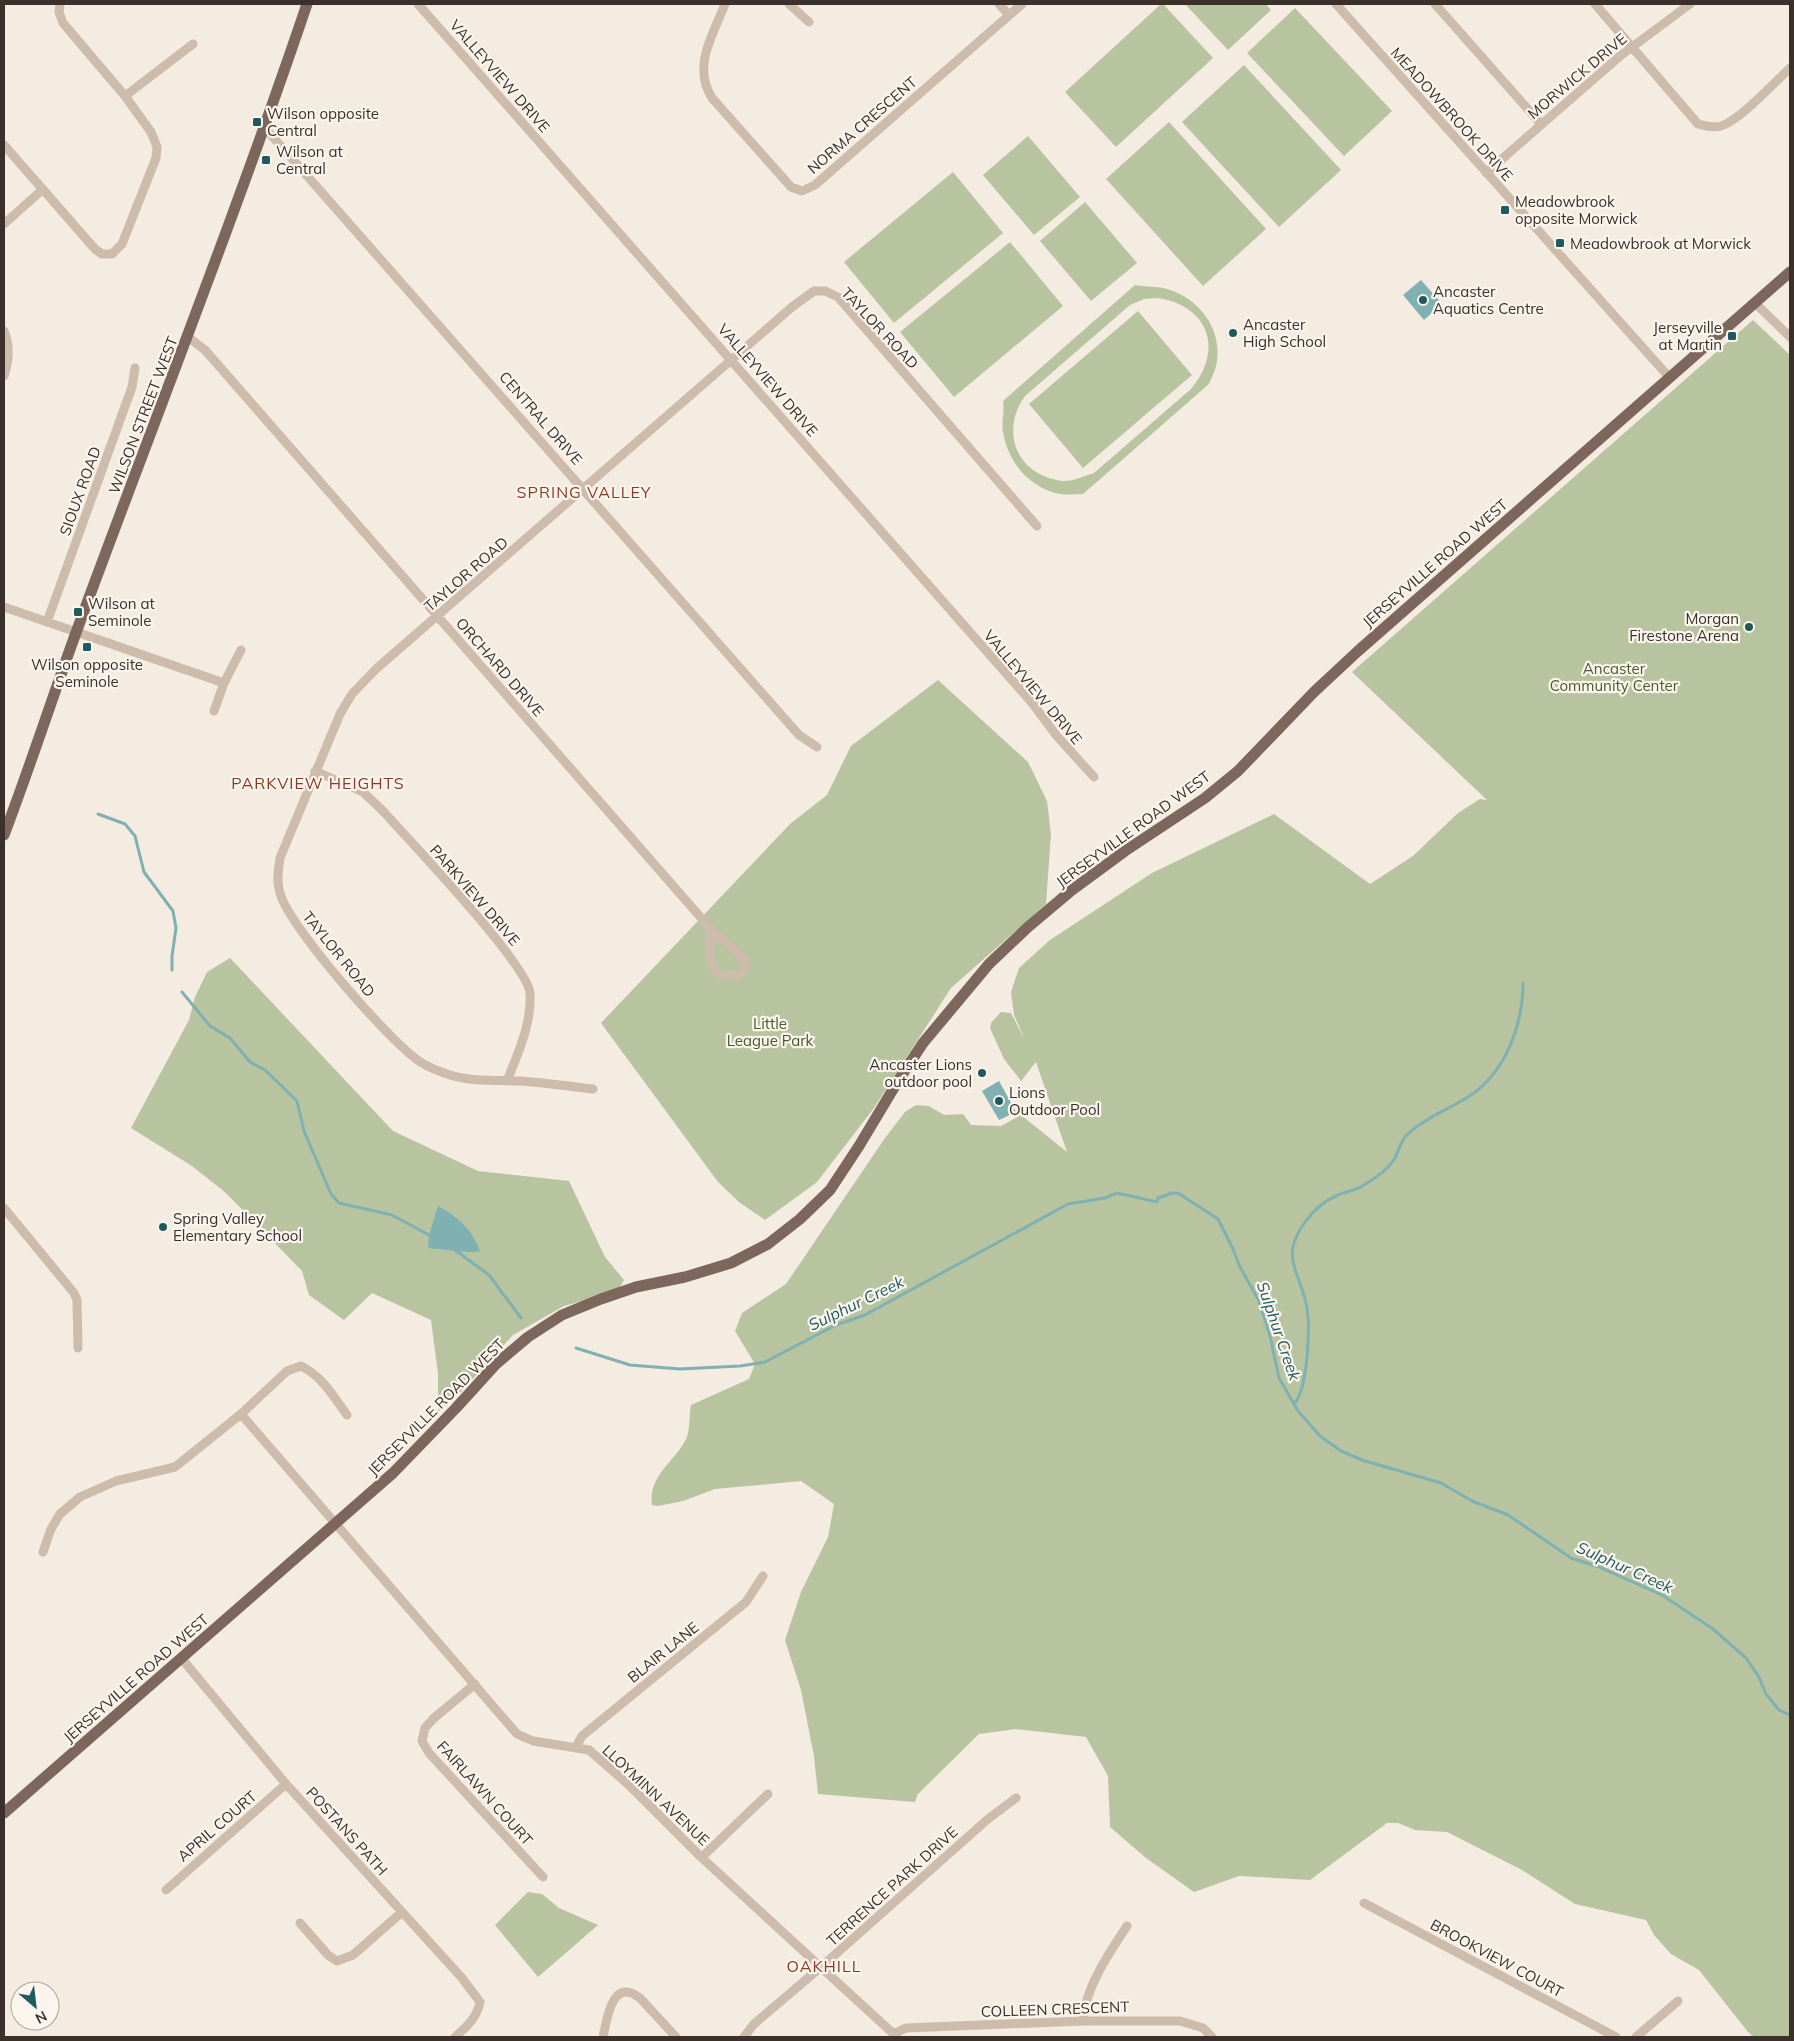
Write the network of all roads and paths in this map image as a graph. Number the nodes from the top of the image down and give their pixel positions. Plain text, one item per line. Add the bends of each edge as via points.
1 (60, 4) edge
2 (307, 4) edge
3 (418, 4) edge
4 (725, 4) edge
5 (789, 4) edge
6 (999, 4) edge
7 (1022, 4) edge
8 (1336, 4) edge
9 (1435, 4) edge
10 (1594, 4) edge
11 (1690, 4) edge
12 (1009, 15) junction
13 (809, 22) dead end
14 (193, 44) dead end
15 (1632, 47) junction
16 (1790, 68) edge
17 (125, 96) junction
18 (1541, 124) junction
19 (265, 128) junction
20 (4, 145) edge
21 (1486, 173) junction
22 (42, 190) junction
23 (4, 224) edge
24 (1790, 272) edge
25 (1756, 303) junction
26 (4, 331) edge
27 (1790, 336) edge
28 (188, 337) junction
29 (731, 359) junction
30 (135, 368) dead end
31 (4, 376) edge
32 (1669, 377) junction
33 (584, 488) junction
34 (1037, 526) dead end
35 (4, 607) edge
36 (438, 617) junction
37 (47, 622) junction
38 (77, 631) junction
39 (241, 650) dead end
40 (224, 683) junction
41 (214, 711) dead end
42 (817, 748) dead end
43 (315, 771) junction
44 (1094, 777) dead end
45 (4, 835) edge
46 (710, 928) junction
47 (507, 1081) junction
48 (593, 1089) dead end
49 (4, 1208) edge
50 (78, 1348) dead end
51 (241, 1414) junction
52 (347, 1414) dead end
53 (335, 1524) junction
54 (43, 1552) dead end
55 (763, 1576) dead end
56 (182, 1659) junction
57 (475, 1684) junction
58 (576, 1747) junction
59 (286, 1784) junction
60 (768, 1794) dead end
61 (1016, 1798) dead end
62 (4, 1813) edge
63 (702, 1857) junction
64 (543, 1877) dead end
65 (166, 1890) dead end
66 (1364, 1903) dead end
67 (402, 1912) junction
68 (300, 1924) dead end
69 (1127, 1926) dead end
70 (821, 1967) junction
71 (1678, 2001) dead end
72 (1083, 2021) junction
73 (896, 2035) edge
74 (455, 2037) edge
75 (603, 2037) edge
76 (676, 2037) edge
77 (744, 2037) edge
78 (1212, 2037) edge
79 (1616, 2037) edge
80 (1636, 2037) edge

1 - 17 street via 63,24
2 - 19 main road, WILSON STREET WEST
3 - 29 street, VALLEYVIEW DRIVE
4 - 12 street, NORMA CRESCENT via 704,59 707,90 791,187 802,191 814,185
5 - 13 street
6 - 12 street
7 - 12 street, NORMA CRESCENT
8 - 21 street, MEADOWBROOK DRIVE
9 - 18 street
10 - 15 street
11 - 15 street, MORWICK DRIVE
14 - 17 street
15 - 16 street via 1698,124 1710,127 1723,125 1742,113
15 - 18 street, MORWICK DRIVE
17 - 22 street via 151,132 157,147 156,158 122,244 112,254 102,254
18 - 21 street, MORWICK DRIVE
19 - 28 main road, WILSON STREET WEST
19 - 33 street, CENTRAL DRIVE
20 - 22 street
21 - 32 street, MEADOWBROOK DRIVE
22 - 23 street
24 - 25 main road, JERSEYVILLE ROAD WEST
25 - 27 street
25 - 32 main road, JERSEYVILLE ROAD WEST
26 - 31 street via 8,340 8,364
28 - 36 street, ORCHARD DRIVE via 205,350
28 - 38 main road, WILSON STREET WEST
29 - 33 street, TAYLOR ROAD
29 - 34 street, TAYLOR ROAD via 814,291 826,291 838,297
29 - 44 street, VALLEYVIEW DRIVE
30 - 37 street, SIOUX ROAD via 132,387
32 - 53 main road, JERSEYVILLE ROAD WEST via 1358,651 1238,771 1205,798 1072,890 989,964 923,1043 830,1190 800,1219 768,1244 731,1263 601,1299 562,1315 528,1337 496,1364 393,1473
33 - 36 street, TAYLOR ROAD
33 - 42 street, CENTRAL DRIVE via 800,735
35 - 37 street
36 - 43 street, TAYLOR ROAD via 376,669 352,694
36 - 46 street, ORCHARD DRIVE
37 - 38 street
38 - 40 street
38 - 45 main road, WILSON STREET WEST
39 - 40 street
40 - 41 street
43 - 47 street, PARKVIEW DRIVE via 363,792 383,811 519,968 530,991 529,1018
43 - 47 street, TAYLOR ROAD via 280,858 277,881 290,917 359,1001 421,1063 450,1075
46 - 46 street, ORCHARD DRIVE via 712,966 716,973 725,977 740,974 746,967 743,958
47 - 48 street, TAYLOR ROAD
49 - 50 street via 74,1293
51 - 52 street via 288,1371 300,1366 321,1380
51 - 53 street, LLOYMINN AVENUE
51 - 54 street via 174,1467 116,1482 80,1497 60,1514
53 - 56 main road, JERSEYVILLE ROAD WEST
53 - 57 street, LLOYMINN AVENUE
55 - 58 street, BLAIR LANE via 746,1602 582,1736
56 - 59 street, POSTANS PATH
56 - 62 main road, JERSEYVILLE ROAD WEST
57 - 58 street, LLOYMINN AVENUE via 517,1734 533,1741
57 - 64 street, FAIRLAWN COURT via 434,1718 425,1728 422,1741 429,1753
58 - 63 street, LLOYMINN AVENUE via 589,1750
59 - 65 street, APRIL COURT
59 - 67 street, POSTANS PATH
60 - 63 street
61 - 70 street, TERRENCE PARK DRIVE
63 - 70 street, LLOYMINN AVENUE
66 - 79 street, BROOKVIEW COURT
67 - 68 street via 353,1956 337,1961 328,1956
67 - 74 street, POSTANS PATH via 480,2002 471,2022
69 - 72 street via 1104,1959 1084,2009
70 - 73 street, LLOYMINN AVENUE
70 - 77 street, TERRENCE PARK DRIVE via 754,2024
71 - 80 street
72 - 73 street, COLLEEN CRESCENT via 906,2028
72 - 78 street, COLLEEN CRESCENT via 1180,2020 1203,2028
75 - 76 street via 609,2009 615,1996 624,1991 640,1998

